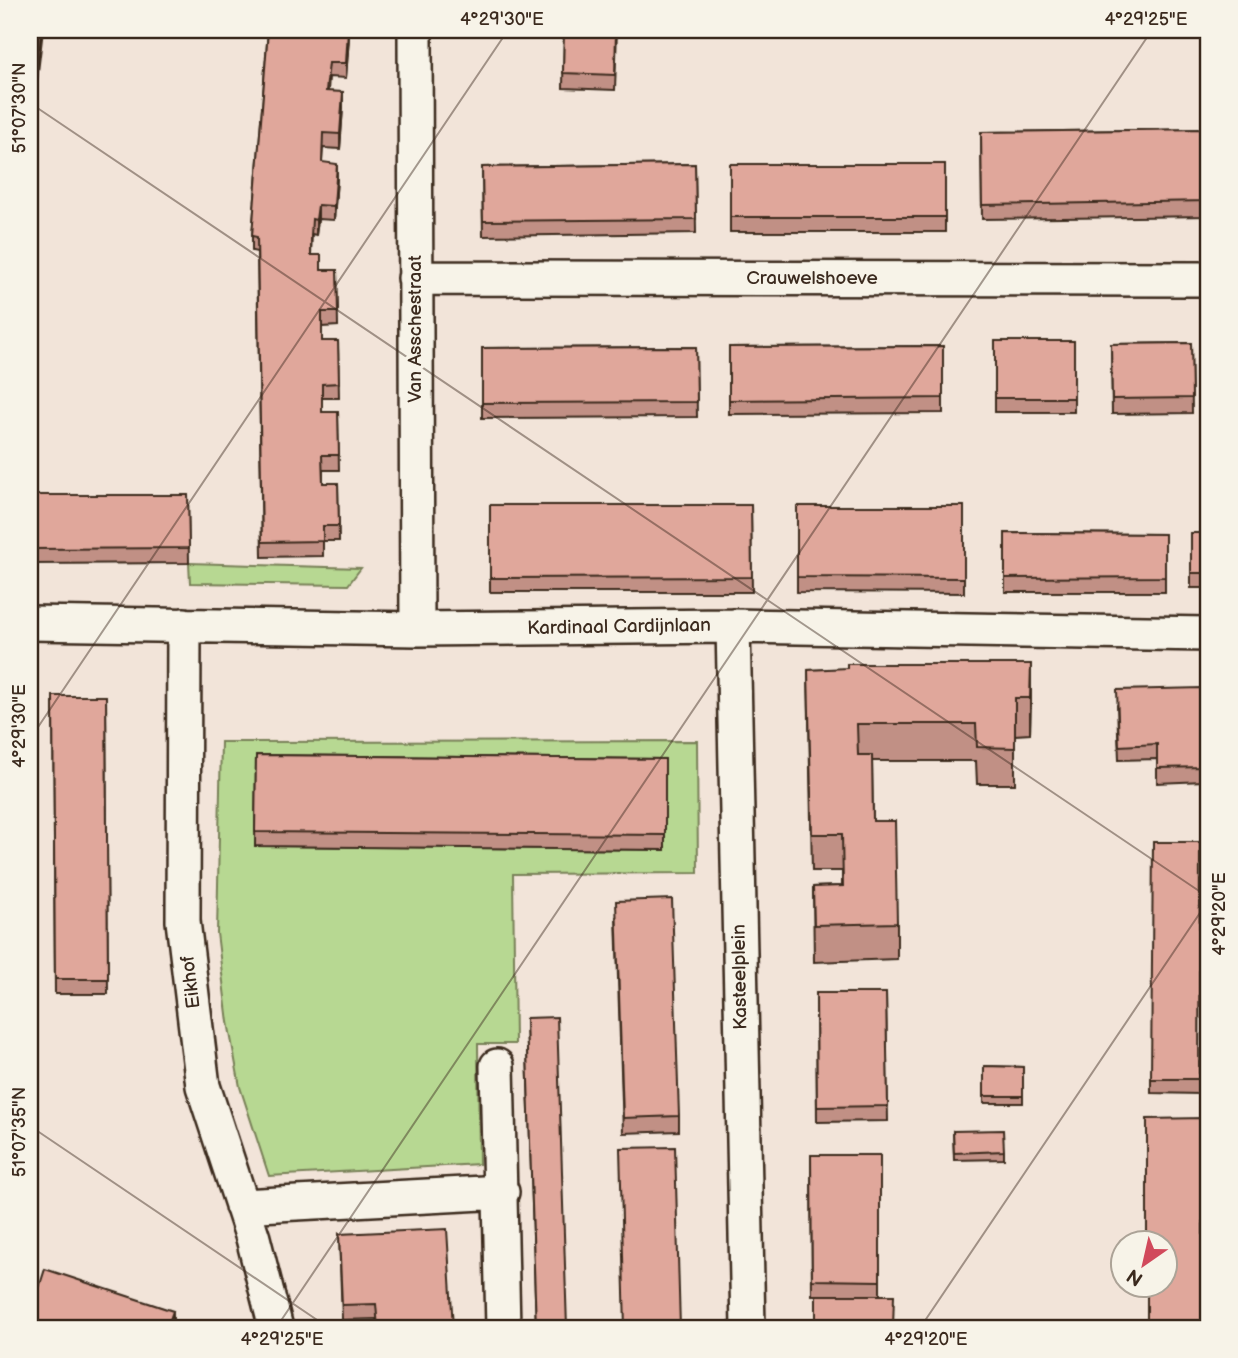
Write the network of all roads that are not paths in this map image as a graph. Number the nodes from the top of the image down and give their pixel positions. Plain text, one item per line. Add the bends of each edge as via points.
1 (416, 30) edge
2 (415, 278) junction
3 (1208, 279) edge
4 (30, 623) edge
5 (184, 625) junction
6 (733, 626) junction
7 (417, 629) junction
8 (1208, 634) edge
9 (497, 1066) dead end
10 (502, 1192) junction
11 (242, 1206) junction
12 (276, 1328) edge
13 (503, 1328) edge
14 (748, 1328) edge

1 - 2 street, Van Asschestraat
2 - 3 street, Crauwelshoeve
2 - 7 street, Van Asschestraat
4 - 5 street, Kardinaal Cardijnlaan
5 - 7 street, Kardinaal Cardijnlaan
5 - 11 street, Eikhof via 183,921 203,1086
6 - 7 street, Kardinaal Cardijnlaan
6 - 8 street, Kardinaal Cardijnlaan
6 - 14 street, Kasteelplein
9 - 10 street
10 - 11 street
10 - 13 street
11 - 12 street, Eikhof

